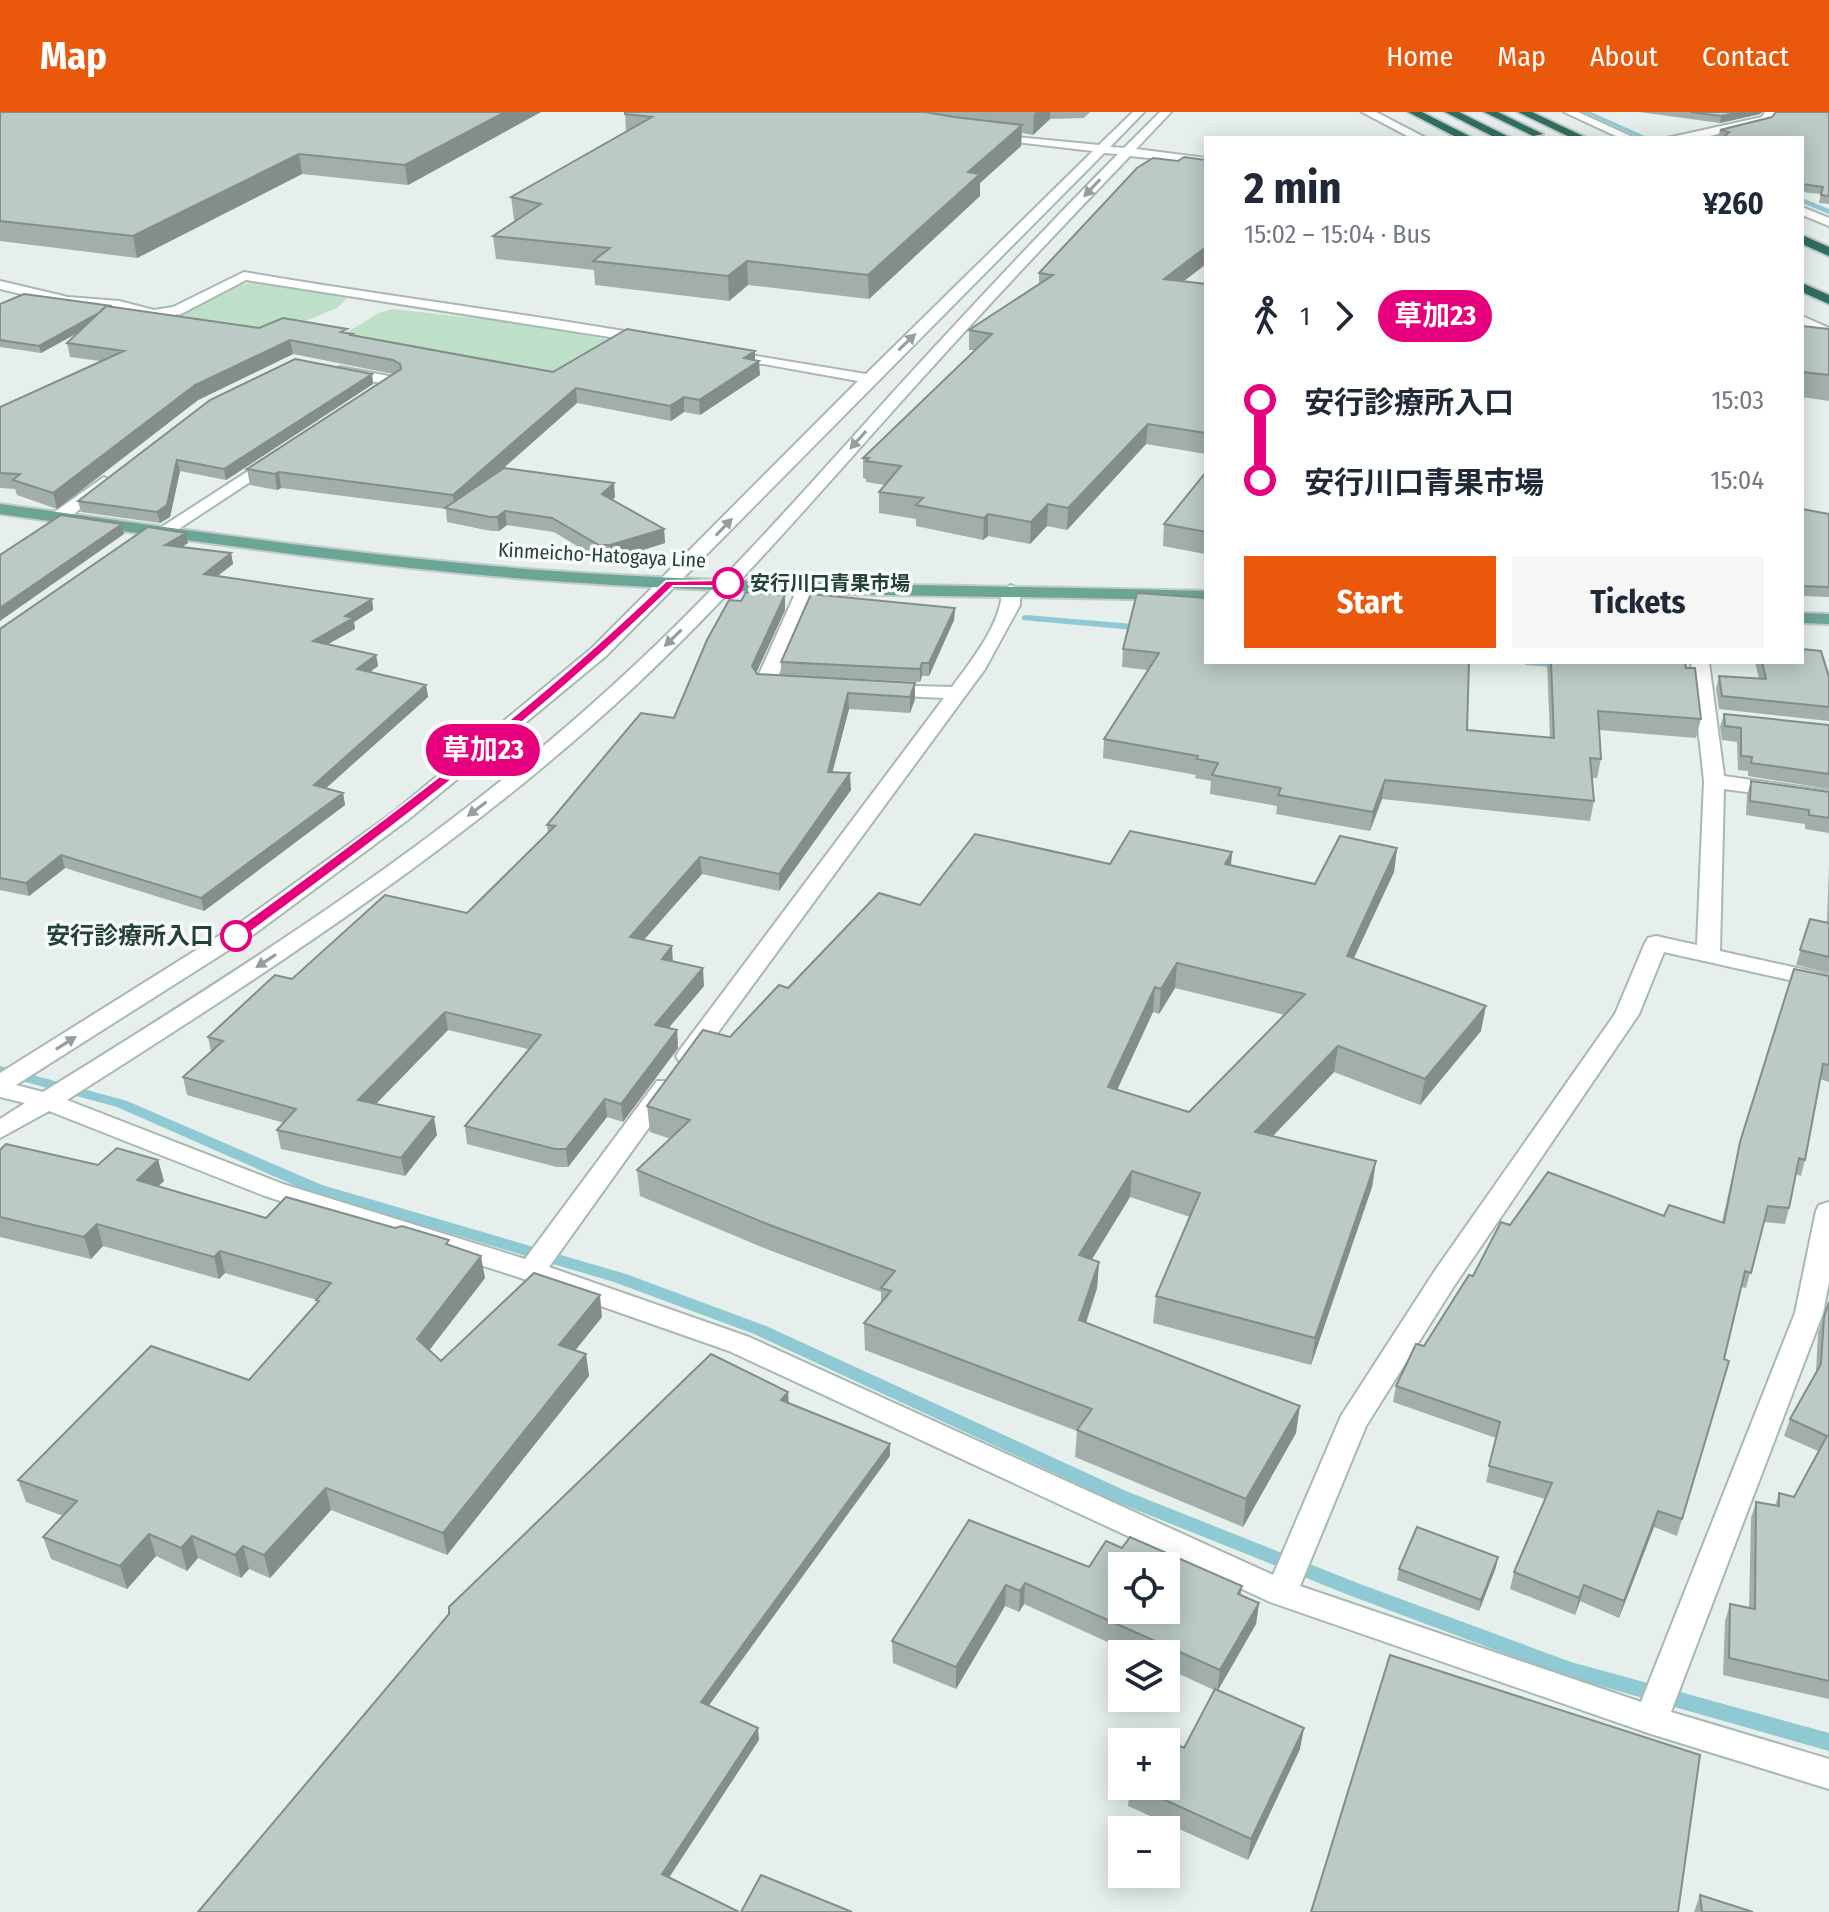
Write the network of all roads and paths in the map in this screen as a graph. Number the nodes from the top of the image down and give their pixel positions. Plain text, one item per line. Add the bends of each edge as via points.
1 (1139, 112) edge
2 (1166, 112) edge
3 (1367, 112) edge
4 (1413, 112) edge
5 (1432, 112) edge
6 (1450, 112) edge
7 (1489, 112) edge
8 (1508, 112) edge
9 (1523, 112) edge
10 (1569, 112) edge
11 (1770, 112) edge
12 (984, 135) edge
13 (1416, 136) edge
14 (1463, 136) edge
15 (1483, 136) edge
16 (1501, 136) edge
17 (1541, 136) edge
18 (1561, 136) edge
19 (1577, 136) edge
20 (1624, 136) edge
21 (1690, 136) edge
22 (1104, 148) junction
23 (1128, 151) junction
24 (1204, 161) edge
25 (1804, 212) edge
26 (1829, 222) edge
27 (1804, 242) edge
28 (1829, 253) edge
29 (1804, 254) edge
30 (1829, 265) edge
31 (1804, 277) edge
32 (0, 285) edge
33 (1829, 288) edge
34 (1804, 290) edge
35 (1829, 301) edge
36 (1804, 321) edge
37 (1829, 333) edge
38 (656, 341) edge
39 (701, 349) edge
40 (323, 367) edge
41 (869, 379) junction
42 (368, 398) edge
43 (289, 449) edge
44 (120, 470) edge
45 (0, 509) edge
46 (59, 517) junction
47 (157, 529) junction
48 (125, 546) edge
49 (670, 583) junction
50 (728, 583) junction
51 (808, 585) junction
52 (1011, 590) junction
53 (1204, 596) edge
54 (1804, 618) edge
55 (1829, 619) edge
56 (1701, 664) edge
57 (809, 685) edge
58 (869, 688) edge
59 (958, 693) junction
60 (1714, 781) junction
61 (1829, 797) edge
62 (1708, 955) junction
63 (1829, 982) edge
64 (0, 1086) edge
65 (47, 1101) junction
66 (0, 1130) edge
67 (1829, 1211) edge
68 (531, 1271) junction
69 (1281, 1593) junction
70 (1651, 1720) junction
71 (1829, 1774) edge

1 - 22 street
2 - 23 street
3 - 13 street
4 - 14 highway
5 - 15 highway
6 - 16 highway
7 - 17 highway
8 - 18 highway
9 - 19 highway
10 - 20 street
11 - 21 street via 1766,119
12 - 22 street
22 - 23 street
41 -> 22 street
23 - 24 street
23 -> 50 street
25 - 26 street
27 - 28 highway
29 - 30 highway
31 - 33 highway
32 - 38 street via 154,314 176,311 244,276
34 - 35 highway
36 - 37 street
39 - 41 street
40 - 42 street via 394,381
49 -> 41 street
43 - 47 street
44 - 46 street
45 - 46 main road, Kinmeicho-Hatogaya Line
46 - 47 main road, Kinmeicho-Hatogaya Line
47 - 48 street
47 - 49 main road, Kinmeicho-Hatogaya Line via 459,568
49 - 50 main road, Kinmeicho-Hatogaya Line
64 -> 49 street via 249,927 402,815 599,652
50 - 51 main road, Kinmeicho-Hatogaya Line
50 -> 65 street via 567,737 399,869
51 - 52 main road, Kinmeicho-Hatogaya Line
51 - 57 street via 765,683
52 - 53 main road, Kinmeicho-Hatogaya Line
52 - 59 street via 1011,605
54 - 55 main road
56 - 60 street via 1716,718
58 - 59 street
59 - 68 street
60 - 61 street
60 - 62 street
62 - 63 street
62 - 69 street via 1656,943 1627,1014 1444,1279 1352,1424
64 - 65 street
65 - 66 street
65 - 68 street via 274,1190
67 - 70 street via 1809,1313
68 - 69 street via 739,1344
69 - 70 street
70 - 71 street

